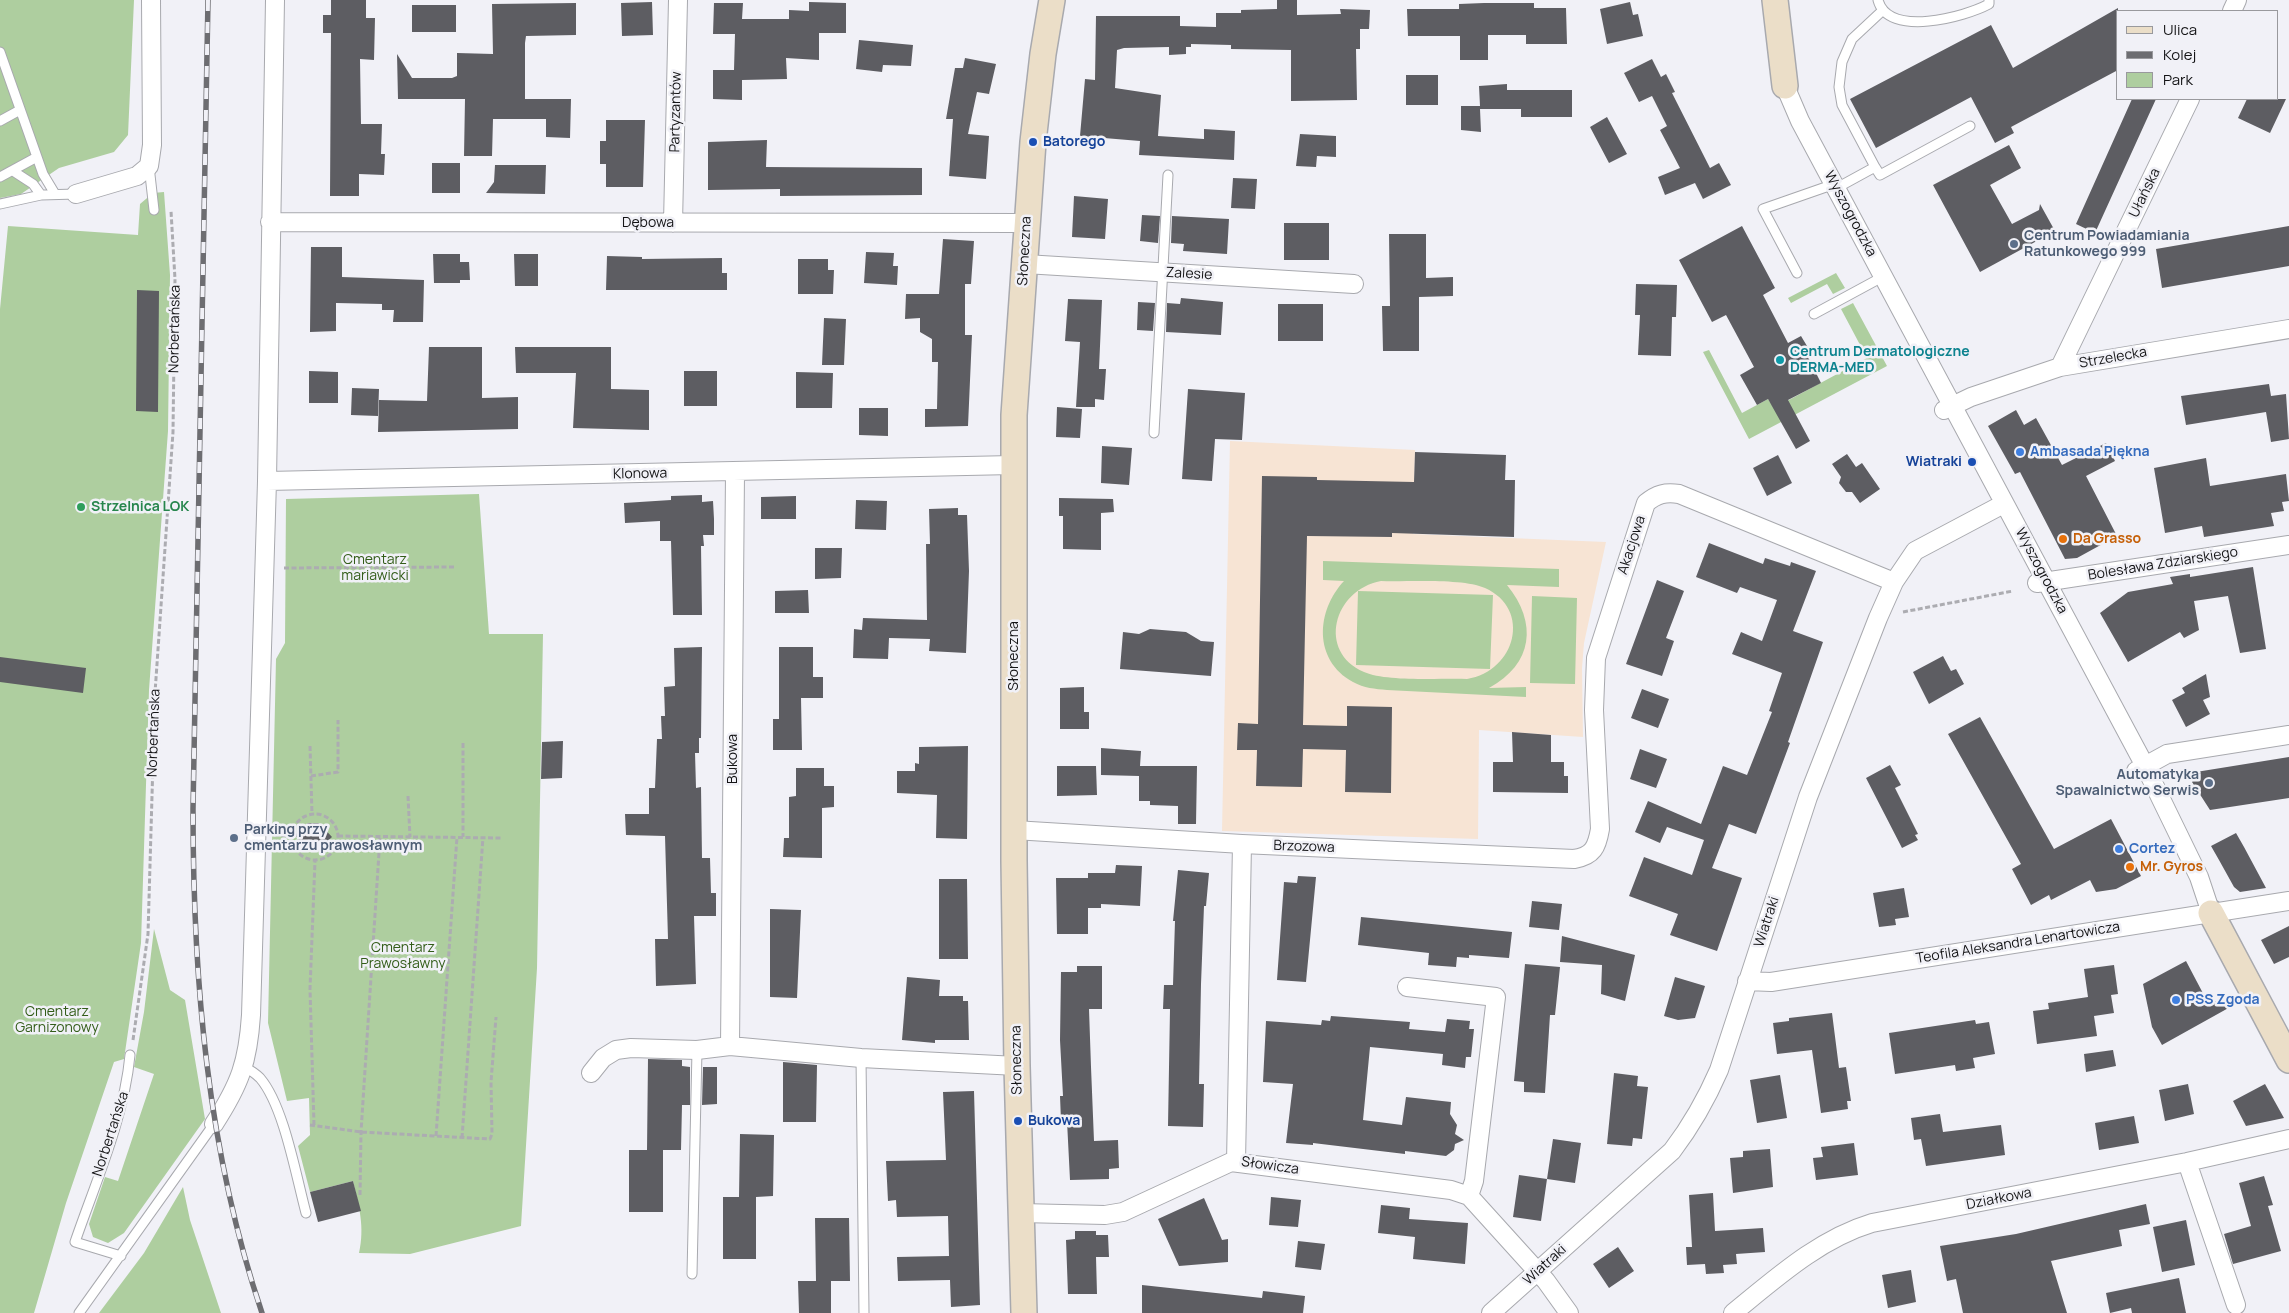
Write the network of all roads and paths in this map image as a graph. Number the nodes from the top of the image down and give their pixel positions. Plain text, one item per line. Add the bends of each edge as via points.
1 (151, 0) edge
2 (275, 0) edge
3 (678, 0) edge
4 (1052, 0) edge
5 (1775, 0) edge
6 (1878, 0) edge
7 (1989, 0) edge
8 (1882, 11) junction
9 (0, 52) edge
10 (2, 64) edge
11 (1785, 86) joint
12 (2190, 100) edge
13 (20, 110) junction
14 (0, 121) edge
15 (1970, 126) dead end
16 (37, 157) junction
17 (149, 166) junction
18 (1876, 167) junction
19 (13, 171) junction
20 (1168, 175) dead end
21 (0, 177) edge
22 (1830, 190) junction
23 (55, 194) junction
24 (76, 194) joint
25 (41, 195) junction
26 (0, 204) edge
27 (170, 206) dead end
28 (154, 210) dead end
29 (270, 222) junction
30 (673, 223) junction
31 (1026, 224) junction
32 (1024, 264) junction
33 (1164, 273) junction
34 (1797, 273) dead end
35 (1875, 281) dead end
36 (1354, 284) dead end
37 (1814, 314) dead end
38 (2289, 329) edge
39 (2060, 368) junction
40 (1948, 408) junction
41 (1154, 433) dead end
42 (1013, 465) junction
43 (735, 473) junction
44 (267, 481) junction
45 (1996, 508) dead end
46 (2289, 545) edge
47 (455, 567) dead end
48 (278, 568) dead end
49 (1894, 582) junction
50 (2042, 582) junction
51 (2013, 591) dead end
52 (1883, 606) junction
53 (338, 720) dead end
54 (2289, 735) edge
55 (463, 743) dead end
56 (310, 746) dead end
57 (2141, 768) junction
58 (311, 776) junction
59 (408, 796) dead end
60 (312, 814) junction
61 (1014, 830) junction
62 (268, 835) dead end
63 (291, 836) junction
64 (338, 836) junction
65 (380, 836) junction
66 (410, 837) junction
67 (457, 837) junction
68 (463, 837) junction
69 (483, 837) junction
70 (502, 838) dead end
71 (1242, 844) junction
72 (1593, 852) joint
73 (315, 861) junction
74 (2289, 901) edge
75 (2211, 912) junction
76 (1747, 981) junction
77 (1407, 987) dead end
78 (496, 1016) dead end
79 (730, 1046) junction
80 (697, 1050) junction
81 (130, 1055) joint
82 (861, 1058) junction
83 (2289, 1060) edge
84 (1017, 1066) junction
85 (244, 1067) junction
86 (591, 1073) dead end
87 (214, 1124) joint
88 (361, 1132) junction
89 (436, 1136) junction
90 (462, 1138) junction
91 (2289, 1139) edge
92 (1236, 1162) junction
93 (2188, 1162) junction
94 (360, 1195) dead end
95 (1469, 1196) junction
96 (306, 1213) dead end
97 (1021, 1213) junction
98 (121, 1256) junction
99 (1537, 1271) junction
100 (692, 1274) dead end
101 (2236, 1305) dead end
102 (79, 1313) edge
103 (864, 1313) edge
104 (1024, 1313) edge
105 (1491, 1313) edge
106 (1569, 1313) edge
107 (1733, 1313) edge

1 - 17 street via 152,145
2 - 29 street
3 - 30 street, Partyzantów
4 - 31 street, Słoneczna via 1038,94
5 - 11 street
6 - 8 lane
7 - 8 lane via 1989,4 1964,14 1913,22 1896,20
8 - 18 lane via 1852,39 1842,62 1839,87 1842,105
9 - 10 lane
10 - 13 lane
11 - 22 street, Wyszogrodzka
12 - 39 street, Ułańska
13 - 14 lane
13 - 16 lane
15 - 18 lane via 1880,175
16 - 19 lane
16 - 23 lane
17 - 24 street via 137,176
17 - 28 lane
18 - 22 lane
19 - 21 lane
19 - 25 lane via 33,184
20 - 33 lane
22 - 34 lane via 1763,209
22 - 40 street, Wyszogrodzka
23 - 24 lane
23 - 25 lane
25 - 26 lane
27 - 81 path, Norbertańska via 175,280 173,432 155,693 148,934
29 - 30 street, Dębowa
29 - 44 street
30 - 31 street, Dębowa
31 - 32 street, Słoneczna
32 - 33 street, Zalesie
32 - 42 street, Słoneczna
33 - 36 street, Zalesie
33 - 41 lane
35 - 37 lane
38 - 39 street, Strzelecka
39 - 40 street, Strzelecka
40 - 50 street, Wyszogrodzka
42 - 43 street, Klonowa
42 - 61 street, Słoneczna
43 - 44 street, Klonowa
43 - 79 street, Bukowa
44 - 85 street via 251,1015
45 - 49 street, Wiatraki via 1915,552
46 - 50 street, Bolesława Zdziarskiego
47 - 48 path
49 - 52 street, Wiatraki
49 - 72 street, Akacjowa via 1679,494 1666,492 1646,503 1596,658 1594,710 1600,829
50 - 57 street, Wyszogrodzka
51 - 52 path via 1896,613
52 - 76 street, Wiatraki via 1808,797
53 - 58 path via 338,772
54 - 57 street via 2166,754
55 - 68 path
56 - 58 path
57 - 75 street, Wyszogrodzka via 2199,878
58 - 60 path
59 - 66 path
60 - 63 path via 298,821
60 - 64 path via 333,822
61 - 71 street, Brzozowa
61 - 84 street, Słoneczna
62 - 63 path
63 - 73 path via 296,851
64 - 65 path
64 - 73 path via 329,856
65 - 66 path
65 - 88 path
66 - 67 path
67 - 68 path
67 - 89 path
68 - 69 path
69 - 70 path
69 - 90 path
71 - 72 street, Brzozowa via 1574,859
71 - 92 street
73 - 88 path via 310,989 312,1125
74 - 75 street, Teofila Aleksandra Lenartowicza
75 - 76 street, Teofila Aleksandra Lenartowicza via 1771,982
75 - 83 street, Wyszogrodzka
76 - 99 street, Wiatraki via 1719,1070 1686,1132 1672,1151
77 - 95 street via 1496,997 1474,1181
78 - 90 path via 491,1082 492,1134 486,1140
79 - 80 street
79 - 82 street
80 - 86 street via 616,1050 603,1058
80 - 100 lane
81 - 98 lane, Norbertańska via 128,1082 75,1242
82 - 84 street
82 - 103 lane
84 - 97 street, Słoneczna
85 - 87 street via 229,1101
85 - 96 lane via 260,1079 272,1100
87 - 98 lane
88 - 89 path
88 - 94 path
89 - 90 path
91 - 93 street, Działkowa
92 - 95 street, Słowicza via 1432,1186
92 - 97 street, Słowicza via 1226,1163 1123,1212 1105,1215
93 - 101 street
93 - 107 street, Działkowa via 1853,1229 1834,1237
95 - 99 street
97 - 104 street, Słoneczna
98 - 102 lane
99 - 105 street, Wiatraki
99 - 106 street

